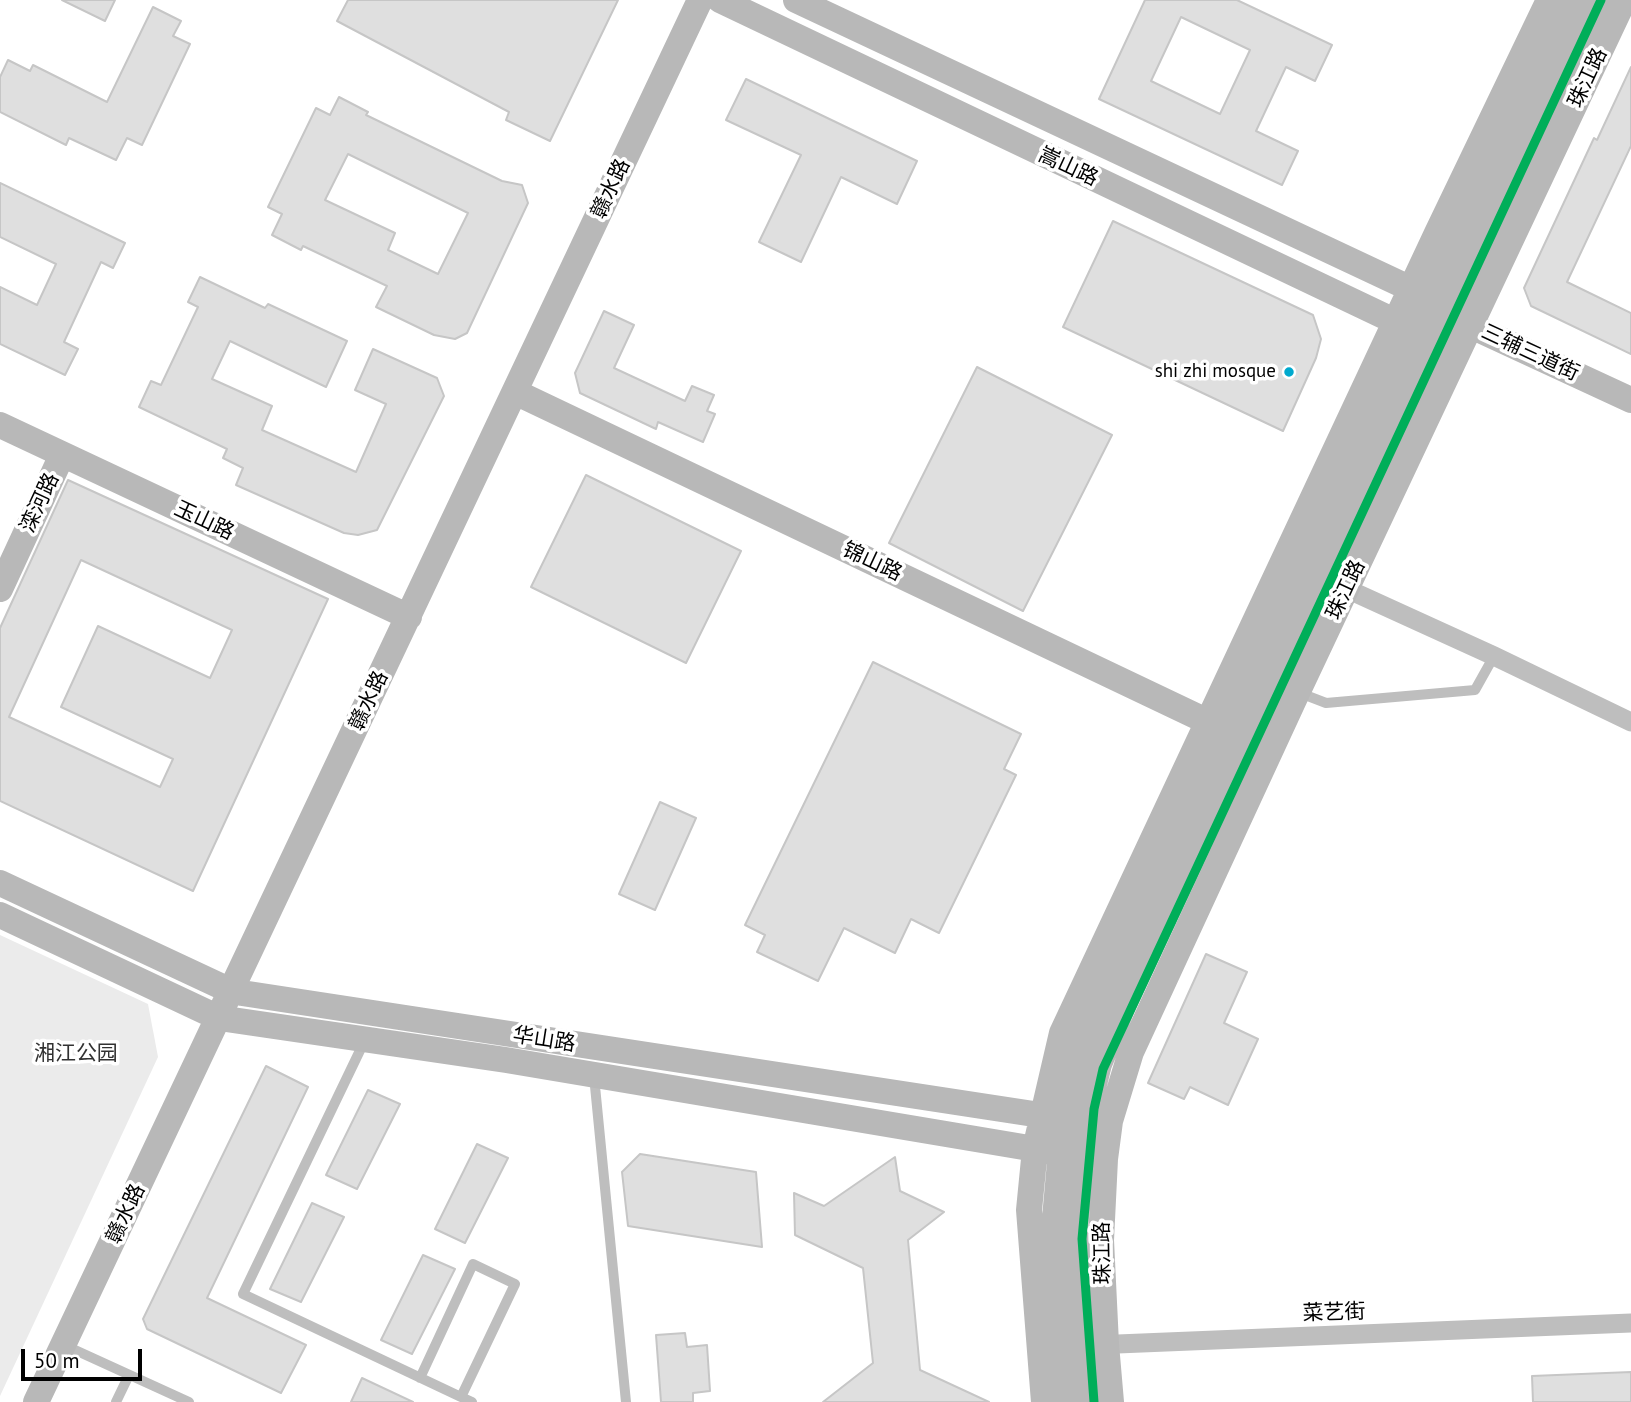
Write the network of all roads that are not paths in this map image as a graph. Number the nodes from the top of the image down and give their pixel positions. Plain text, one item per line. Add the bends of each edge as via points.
1 (700, 0) edge
2 (713, 0) edge
3 (720, 0) edge
4 (796, 0) edge
5 (1549, 0) edge
6 (1572, 0) edge
7 (1597, 0) edge
8 (1624, 0) edge
9 (1438, 307) junction
10 (1406, 327) junction
11 (519, 395) junction
12 (1631, 400) edge
13 (0, 425) edge
14 (62, 455) junction
15 (1335, 583) junction
16 (0, 589) edge
17 (409, 617) junction
18 (1494, 656) junction
19 (1285, 688) junction
20 (1631, 722) edge
21 (1219, 727) junction
22 (0, 883) edge
23 (0, 915) edge
24 (237, 992) junction
25 (224, 1019) junction
26 (365, 1040) junction
27 (594, 1075) junction
28 (1076, 1120) junction
29 (1070, 1154) junction
30 (1631, 1324) edge
31 (1073, 1347) junction
32 (75, 1350) junction
33 (129, 1375) junction
34 (420, 1378) junction
35 (461, 1397) junction
36 (36, 1402) edge
37 (51, 1402) edge
38 (118, 1402) edge
39 (189, 1402) edge
40 (472, 1402) edge
41 (626, 1402) edge
42 (1044, 1402) edge
43 (1068, 1402) edge
44 (1087, 1402) edge
45 (1111, 1402) edge

1 - 11 main road, 赣水路
2 - 11 main road, 赣水路
3 - 10 main road, 嵩山路
4 - 9 main road, 嵩山路
5 - 9 main road, 珠江路
6 - 9 main road, 珠江路
7 - 9 main road, 珠江路
8 - 9 main road, 珠江路
9 - 10 main road, 珠江路
9 - 12 main road, 三辅三道街
9 - 15 main road, 珠江路
10 - 21 main road, 珠江路
11 - 17 main road, 赣水路
11 - 21 main road, 锦山路
11 - 24 main road, 赣水路
13 - 14 main road, 玉山路
14 - 16 main road, 滦河路
14 - 17 main road, 玉山路
15 - 18 street
15 - 19 main road, 珠江路
17 - 24 main road, 赣水路
18 - 19 lane via 1475,690 1326,703
18 - 20 street
19 - 28 main road, 珠江路 via 1121,1080
21 - 28 main road, 珠江路 via 1090,1031 1076,1070
22 - 24 main road, 华山路
23 - 25 main road, 华山路
24 - 25 main road, 赣水路
24 - 28 main road, 华山路
25 - 26 main road, 华山路
25 - 32 main road, 赣水路
25 - 36 main road, 赣水路
26 - 27 main road, 华山路
26 - 34 lane via 243,1294
27 - 29 main road, 华山路
27 - 41 lane
28 - 29 main road, 珠江路
28 - 29 main road, 珠江路
29 - 31 main road, 珠江路 via 1054,1229
29 - 31 main road, 珠江路 via 1101,1240
30 - 31 street, 菜艺街
31 - 42 main road, 珠江路
31 - 43 main road, 珠江路
31 - 44 main road, 珠江路
31 - 45 main road, 珠江路
32 - 33 lane
32 - 37 main road, 赣水路
33 - 38 lane
33 - 39 lane
34 - 35 lane
34 - 35 lane via 473,1264 515,1284
35 - 40 lane

